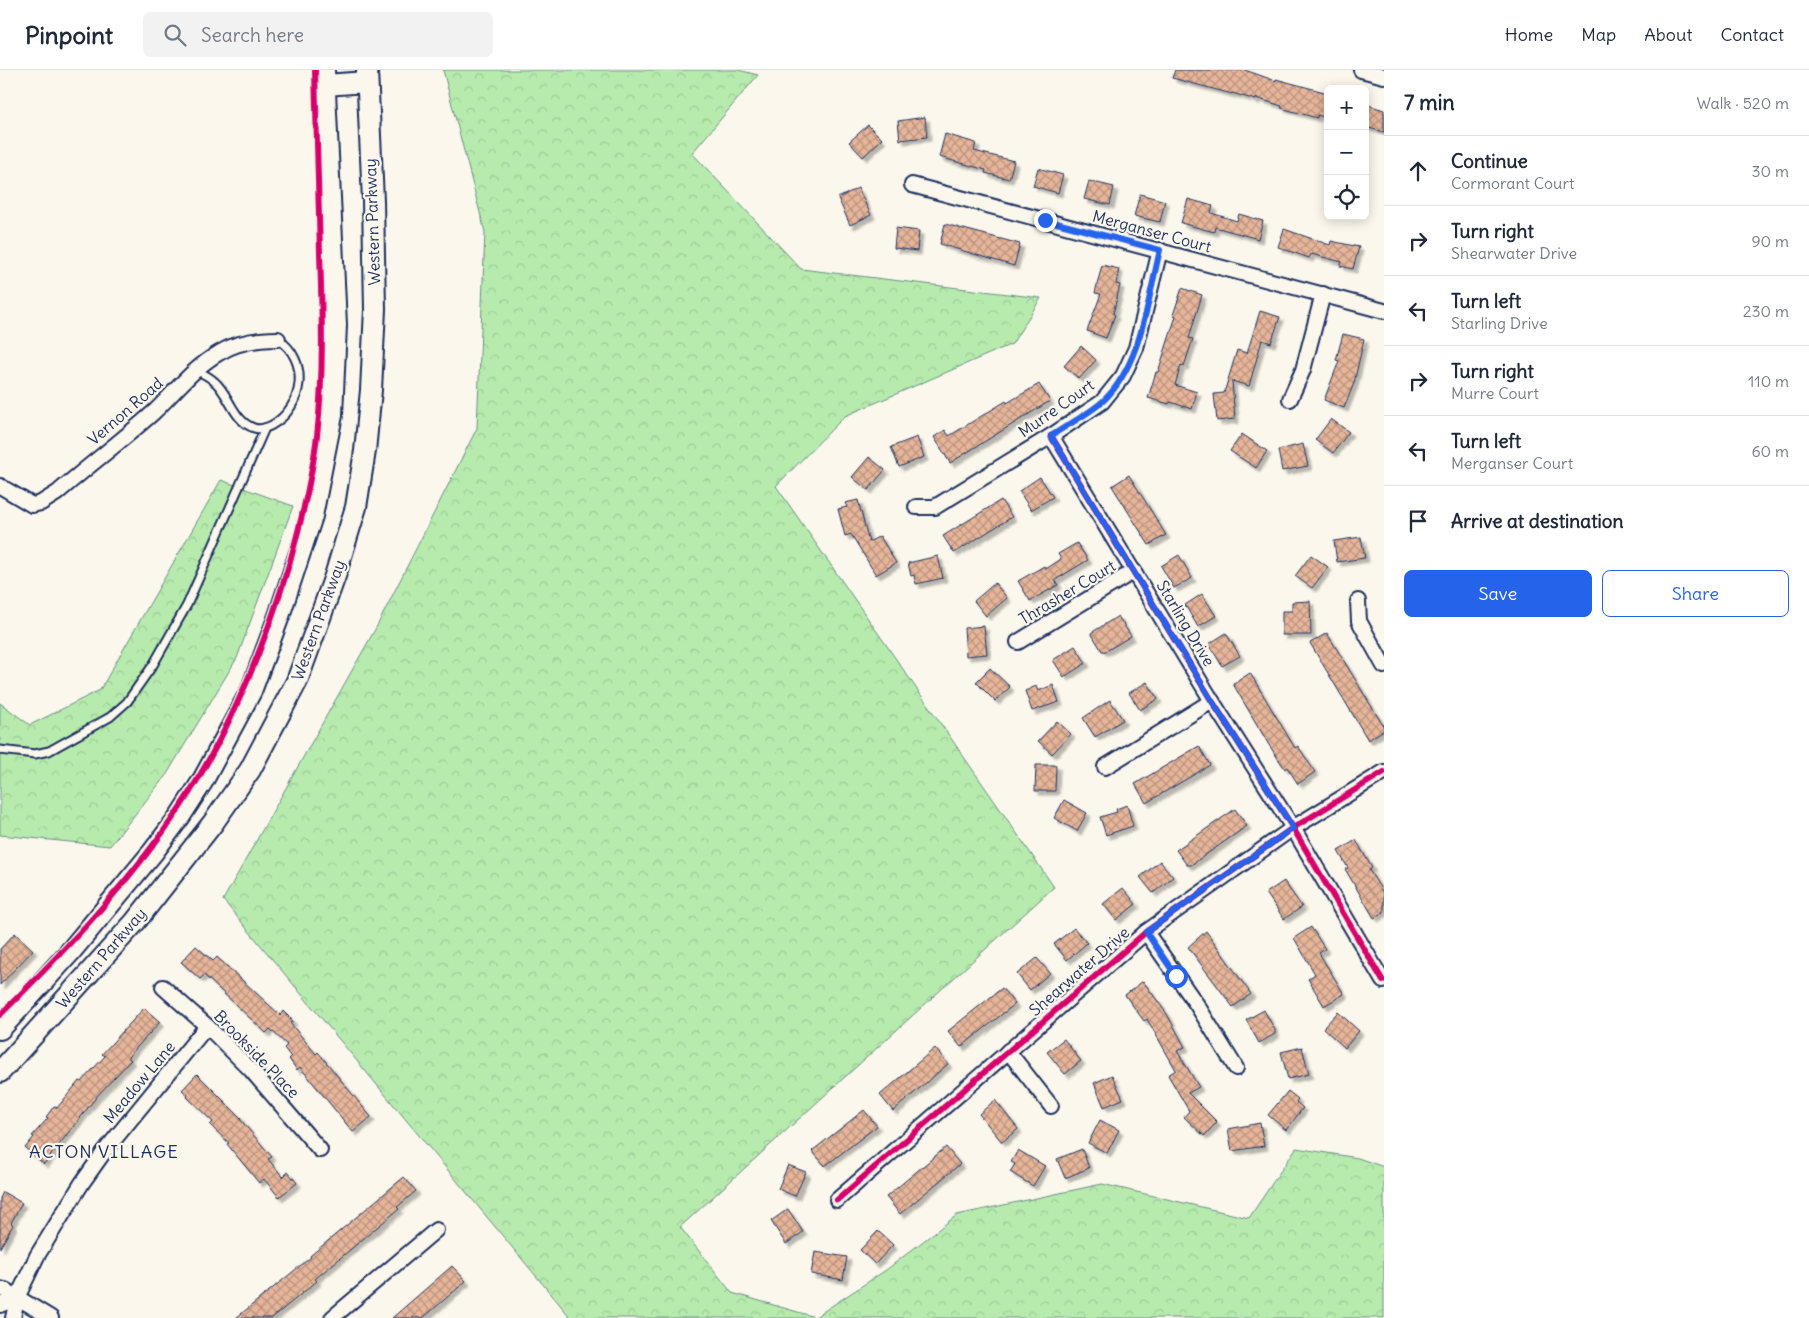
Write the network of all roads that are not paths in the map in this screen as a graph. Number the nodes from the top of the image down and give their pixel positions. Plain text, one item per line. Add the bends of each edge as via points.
1 (1362, 70) edge
2 (367, 76) edge
3 (1384, 76) edge
4 (325, 77) edge
5 (912, 185) dead end
6 (1160, 250) junction
7 (1323, 294) junction
8 (1384, 311) edge
9 (278, 339) joint
10 (195, 370) junction
11 (1290, 399) dead end
12 (265, 428) junction
13 (1051, 436) junction
14 (0, 486) edge
15 (916, 507) dead end
16 (1134, 572) junction
17 (1358, 602) dead end
18 (1018, 642) dead end
19 (1384, 666) edge
20 (1212, 701) junction
21 (0, 750) edge
22 (1105, 767) dead end
23 (1384, 772) edge
24 (1293, 828) junction
25 (1146, 932) junction
26 (1383, 981) dead end
27 (163, 987) dead end
28 (207, 1026) junction
29 (0, 1029) edge
30 (1008, 1051) junction
31 (1236, 1068) dead end
32 (0, 1072) edge
33 (1051, 1106) dead end
34 (320, 1150) dead end
35 (837, 1200) dead end
36 (436, 1230) dead end
37 (0, 1288) edge
38 (17, 1298) junction
39 (0, 1304) edge
40 (14, 1318) edge
41 (50, 1318) edge
42 (332, 1318) edge

1 - 3 street
2 - 4 main road
2 - 32 main road, Western Parkway via 375,309 365,451 356,507 297,681 250,770 213,823 135,922
4 - 29 main road, Western Parkway via 336,325 332,415 312,516 280,616 252,690 180,816 70,952
5 - 6 street, Merganser Court
6 - 7 street, Merganser Court
6 - 13 street, Murre Court via 1136,348 1123,376 1102,402
7 - 8 street, Merganser Court
7 - 11 street via 1303,370
9 - 10 street, Vernon Road via 241,344 220,352
9 - 12 lane via 292,351 300,387 292,408
10 - 12 lane via 215,382 244,422 254,428
10 - 14 street, Vernon Road via 153,412 41,503 32,504
12 - 21 lane via 187,605 153,666 128,702 110,717 49,751 35,754
13 - 15 street, Murre Court via 935,507
13 - 16 street, Starling Drive
16 - 18 street, Thrasher Court
16 - 20 street, Starling Drive
17 - 19 street via 1359,621
20 - 22 street
20 - 24 street, Starling Drive
23 - 24 street, Shearwater Drive
24 - 25 street, Shearwater Drive
24 - 26 street, Starling Drive
25 - 30 street, Shearwater Drive
25 - 31 street
27 - 28 street, Brookside Place
28 - 34 street, Brookside Place
28 - 38 street, Meadow Lane via 82,1183 37,1256
30 - 33 street
30 - 35 street, Shearwater Drive
36 - 42 street
37 - 38 street
38 - 39 street
38 - 40 street, Meadow Lane
38 - 41 street

